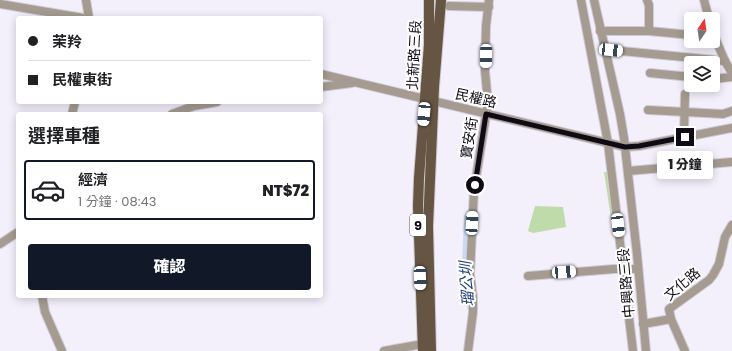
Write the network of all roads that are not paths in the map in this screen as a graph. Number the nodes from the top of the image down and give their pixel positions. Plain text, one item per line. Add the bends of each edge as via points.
1 (86, 0) edge
2 (429, 0) edge
3 (441, 0) edge
4 (581, 0) edge
5 (594, 0) edge
6 (647, 0) edge
7 (704, 0) edge
8 (708, 0) edge
9 (0, 4) edge
10 (489, 4) edge
11 (449, 6) dead end
12 (707, 12) edge
13 (708, 12) edge
14 (72, 16) edge
15 (89, 16) edge
16 (600, 31) junction
17 (649, 32) junction
18 (684, 34) edge
19 (719, 48) edge
20 (605, 51) junction
21 (725, 61) junction
22 (650, 73) dead end
23 (732, 73) edge
24 (323, 74) edge
25 (684, 76) edge
26 (732, 77) edge
27 (720, 78) edge
28 (355, 82) junction
29 (323, 87) edge
30 (685, 94) dead end
31 (430, 100) junction
32 (206, 104) edge
33 (648, 110) dead end
34 (732, 111) edge
35 (178, 112) edge
36 (685, 112) junction
37 (486, 114) junction
38 (732, 128) edge
39 (685, 137) junction
40 (608, 142) junction
41 (625, 147) junction
42 (732, 162) edge
43 (628, 171) junction
44 (732, 225) edge
45 (16, 233) edge
46 (0, 244) edge
47 (638, 269) junction
48 (624, 270) junction
49 (528, 276) dead end
50 (42, 298) edge
51 (671, 319) junction
52 (643, 324) junction
53 (423, 348) edge
54 (62, 351) edge
55 (384, 351) edge
56 (431, 351) edge
57 (468, 351) edge
58 (633, 351) edge
59 (646, 351) edge
60 (685, 351) edge

1 - 15 street
2 - 31 main road, 北新路三段 / 9
3 - 31 main road, 北新路三段 / 9
4 - 40 street, 中興路三段
5 - 16 street, 中興路三段
6 - 17 street
7 - 12 street
8 - 13 street
9 - 14 street
10 - 11 street
10 - 37 street, 寶安街 via 486,26
16 - 17 street
16 - 20 street, 中興路三段
17 - 18 street
19 - 21 street
20 - 21 street
20 - 41 street, 中興路三段
21 - 23 street
22 - 25 street
24 - 28 street, 民權路
26 - 27 street
28 - 29 street
28 - 31 street, 民權路
30 - 36 street
31 - 37 street, 民權路
31 - 53 main road, 北新路三段 / 9 via 419,178 418,206
31 - 56 main road, 北新路三段 / 9 via 428,226
32 - 35 street
33 - 36 street
34 - 36 street via 723,114
36 - 39 street
37 - 40 street, 民權路
37 - 57 street, 寶安街 via 474,190 470,274 473,312
38 - 39 street
39 - 41 street
40 - 41 street, 民權路
40 - 48 street, 中興路三段
41 - 43 street, 中興路三段
42 - 43 street
43 - 47 street, 中興路三段
44 - 51 street, 文化路 via 725,237 719,264 713,275 669,309
45 - 46 street
47 - 48 street
47 - 52 street, 中興路三段
48 - 49 street
48 - 58 street, 中興路三段
50 - 54 street via 45,312
51 - 52 street, 文化路
51 - 60 street, 文化路
52 - 59 street, 中興路三段
53 - 55 street

